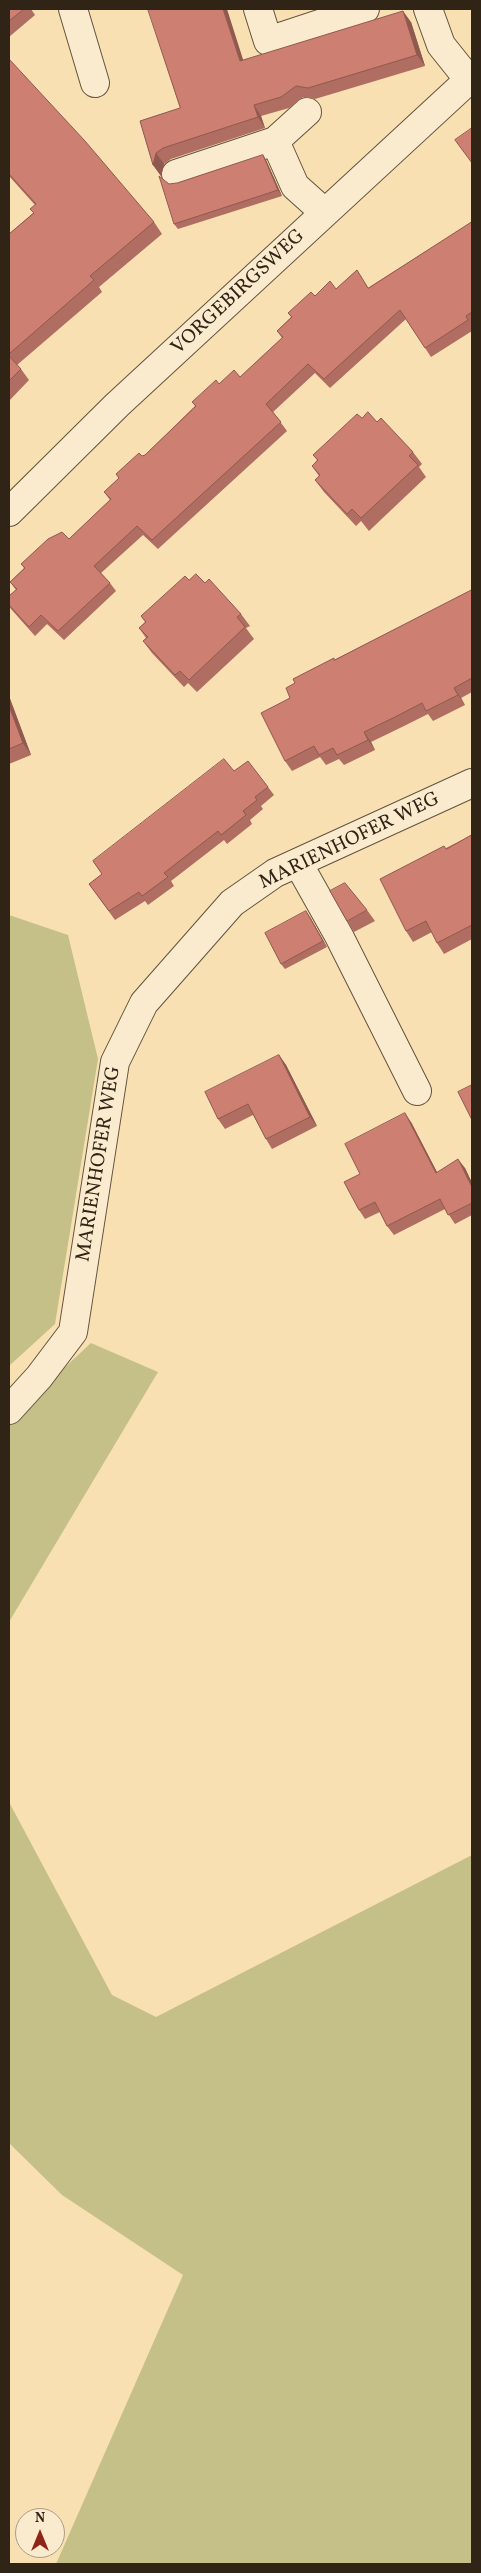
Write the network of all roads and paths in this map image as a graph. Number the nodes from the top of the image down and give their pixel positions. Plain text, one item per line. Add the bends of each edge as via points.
1 (73, 9) edge
2 (258, 9) edge
3 (365, 9) edge
4 (428, 9) edge
5 (471, 78) edge
6 (95, 83) dead end
7 (307, 112) dead end
8 (276, 142) junction
9 (176, 174) dead end
10 (324, 212) junction
11 (9, 512) edge
12 (472, 783) edge
13 (298, 863) junction
14 (417, 1091) dead end
15 (9, 1410) edge

1 - 6 street
2 - 3 street via 268,41
4 - 5 street via 441,45
5 - 10 street, VORGEBIRGSWEG
7 - 8 street
8 - 9 street
8 - 10 street via 295,186
10 - 11 street, VORGEBIRGSWEG
12 - 13 street, MARIENHOFER WEG
13 - 14 street via 339,936
13 - 15 street, MARIENHOFER WEG via 275,873 232,903 144,1003 116,1062 73,1332

